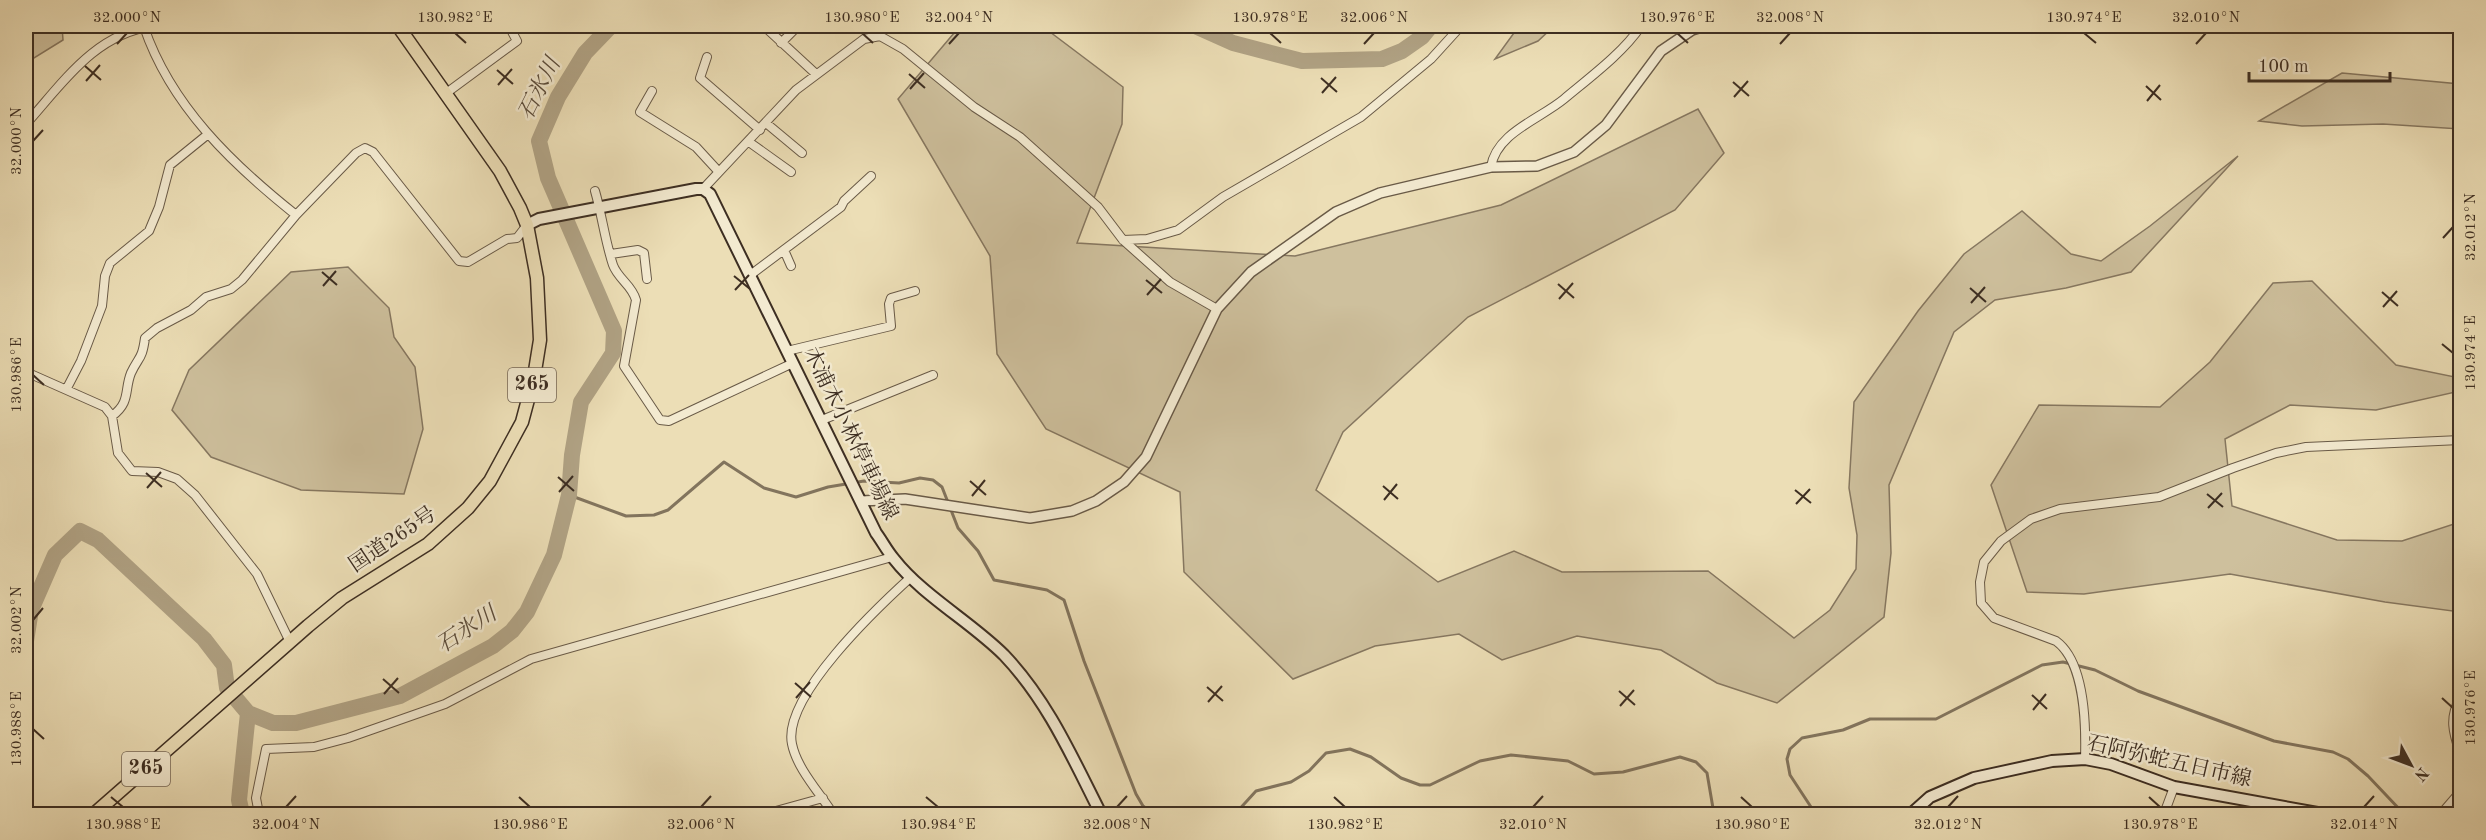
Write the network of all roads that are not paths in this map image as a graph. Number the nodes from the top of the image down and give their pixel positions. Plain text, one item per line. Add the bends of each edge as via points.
1 (154, 26) edge
2 (398, 26) edge
3 (509, 26) edge
4 (798, 26) edge
5 (1461, 26) edge
6 (1641, 26) edge
7 (1705, 26) edge
8 (144, 27) edge
9 (757, 29) dead end
10 (782, 43) junction
11 (707, 57) dead end
12 (816, 74) junction
13 (652, 92) dead end
14 (445, 94) junction
15 (766, 123) junction
16 (26, 124) edge
17 (760, 130) junction
18 (207, 135) junction
19 (749, 142) junction
20 (802, 153) dead end
21 (1491, 167) junction
22 (719, 171) junction
23 (791, 172) dead end
24 (871, 176) dead end
25 (703, 189) junction
26 (596, 191) dead end
27 (598, 209) junction
28 (296, 215) junction
29 (527, 225) junction
30 (1123, 240) junction
31 (784, 250) junction
32 (610, 254) junction
33 (791, 266) dead end
34 (749, 276) junction
35 (647, 279) dead end
36 (915, 291) dead end
37 (1217, 309) junction
38 (787, 351) junction
39 (793, 363) junction
40 (26, 372) edge
41 (933, 375) dead end
42 (67, 388) junction
43 (112, 416) junction
44 (822, 420) junction
45 (2460, 440) edge
46 (861, 501) junction
47 (892, 557) junction
48 (911, 577) junction
49 (290, 642) junction
50 (2460, 698) edge
51 (2460, 753) edge
52 (2085, 759) junction
53 (2174, 787) junction
54 (2460, 792) edge
55 (823, 798) junction
56 (94, 814) edge
57 (259, 814) edge
58 (765, 814) edge
59 (833, 814) edge
60 (1101, 814) edge
61 (1911, 814) edge
62 (2164, 814) edge
63 (2322, 814) edge
64 (2441, 814) edge

1 - 8 street
2 - 14 highway, 国道265号 / 265
3 - 14 street via 517,41
4 - 10 street
5 - 30 street via 1431,59 1361,117 1223,197 1178,230
6 - 21 street via 1630,42 1562,101 1510,135 1492,157
7 - 21 street via 1661,51 1606,125 1574,152 1536,166
8 - 16 street via 124,33 85,57
8 - 18 street via 155,59
9 - 10 street via 765,27
10 - 12 street
11 - 17 street via 700,78
12 - 15 street
12 - 30 street via 864,39 880,36 903,49 974,107 1020,136 1098,207
13 - 22 street via 640,112 696,147
14 - 29 highway, 国道265号 / 265 via 500,171
15 - 17 street
15 - 20 street
17 - 19 street
18 - 28 street
18 - 42 street via 170,165 149,231 110,263 102,306
19 - 22 street
19 - 23 street
21 - 37 street via 1380,193 1336,212 1251,272
22 - 25 street
24 - 31 street via 841,207
25 - 27 main road
25 - 34 main road, 木浦木小林停車場線 via 715,200
26 - 27 street
27 - 29 main road via 539,219
27 - 32 street
28 - 29 street via 364,148 373,152 459,261 468,262 507,239 517,238
28 - 43 street via 231,289 206,297 145,338 143,356 130,374 128,396
29 - 49 highway, 国道265号 / 265 via 537,278 540,340 522,422 507,454 490,481 450,526 342,598
30 - 37 street via 1170,282
31 - 33 street
31 - 34 street
32 - 35 street via 638,250 644,253
32 - 39 street via 618,276 636,300 624,366 660,420 669,421
34 - 38 main road, 木浦木小林停車場線
36 - 38 street via 891,298 891,326
37 - 46 street via 1146,457 1124,482 1096,501 1072,511 1030,518 905,499
38 - 39 main road, 木浦木小林停車場線
39 - 44 main road, 木浦木小林停車場線
40 - 42 street
41 - 44 street
42 - 43 street via 105,407
43 - 49 street via 114,438 124,462 132,471 158,472 177,479 195,495 257,574
44 - 46 main road, 木浦木小林停車場線
45 - 52 street via 2365,442 2276,453 2159,497 2060,509 2031,519 2001,541 1984,562 1981,603 1994,618 2065,647 2079,682
46 - 47 main road, 木浦木小林停車場線
47 - 48 main road, 木浦木小林停車場線
47 - 57 street via 531,659 445,704 348,738 314,747 266,749 256,798
48 - 55 street via 813,682 792,721 792,745
48 - 60 main road, 木浦木小林停車場線 via 1003,655 1024,678 1065,741
49 - 56 highway, 国道265号 / 265
50 - 51 street via 2452,716
52 - 53 main road, 石阿弥蛇五日市線 via 2111,764
52 - 61 main road, 石阿弥蛇五日市線 via 2052,761 1974,778 1930,797
53 - 62 street
53 - 63 main road, 石阿弥蛇五日市線
54 - 64 street
55 - 58 street
55 - 59 street

